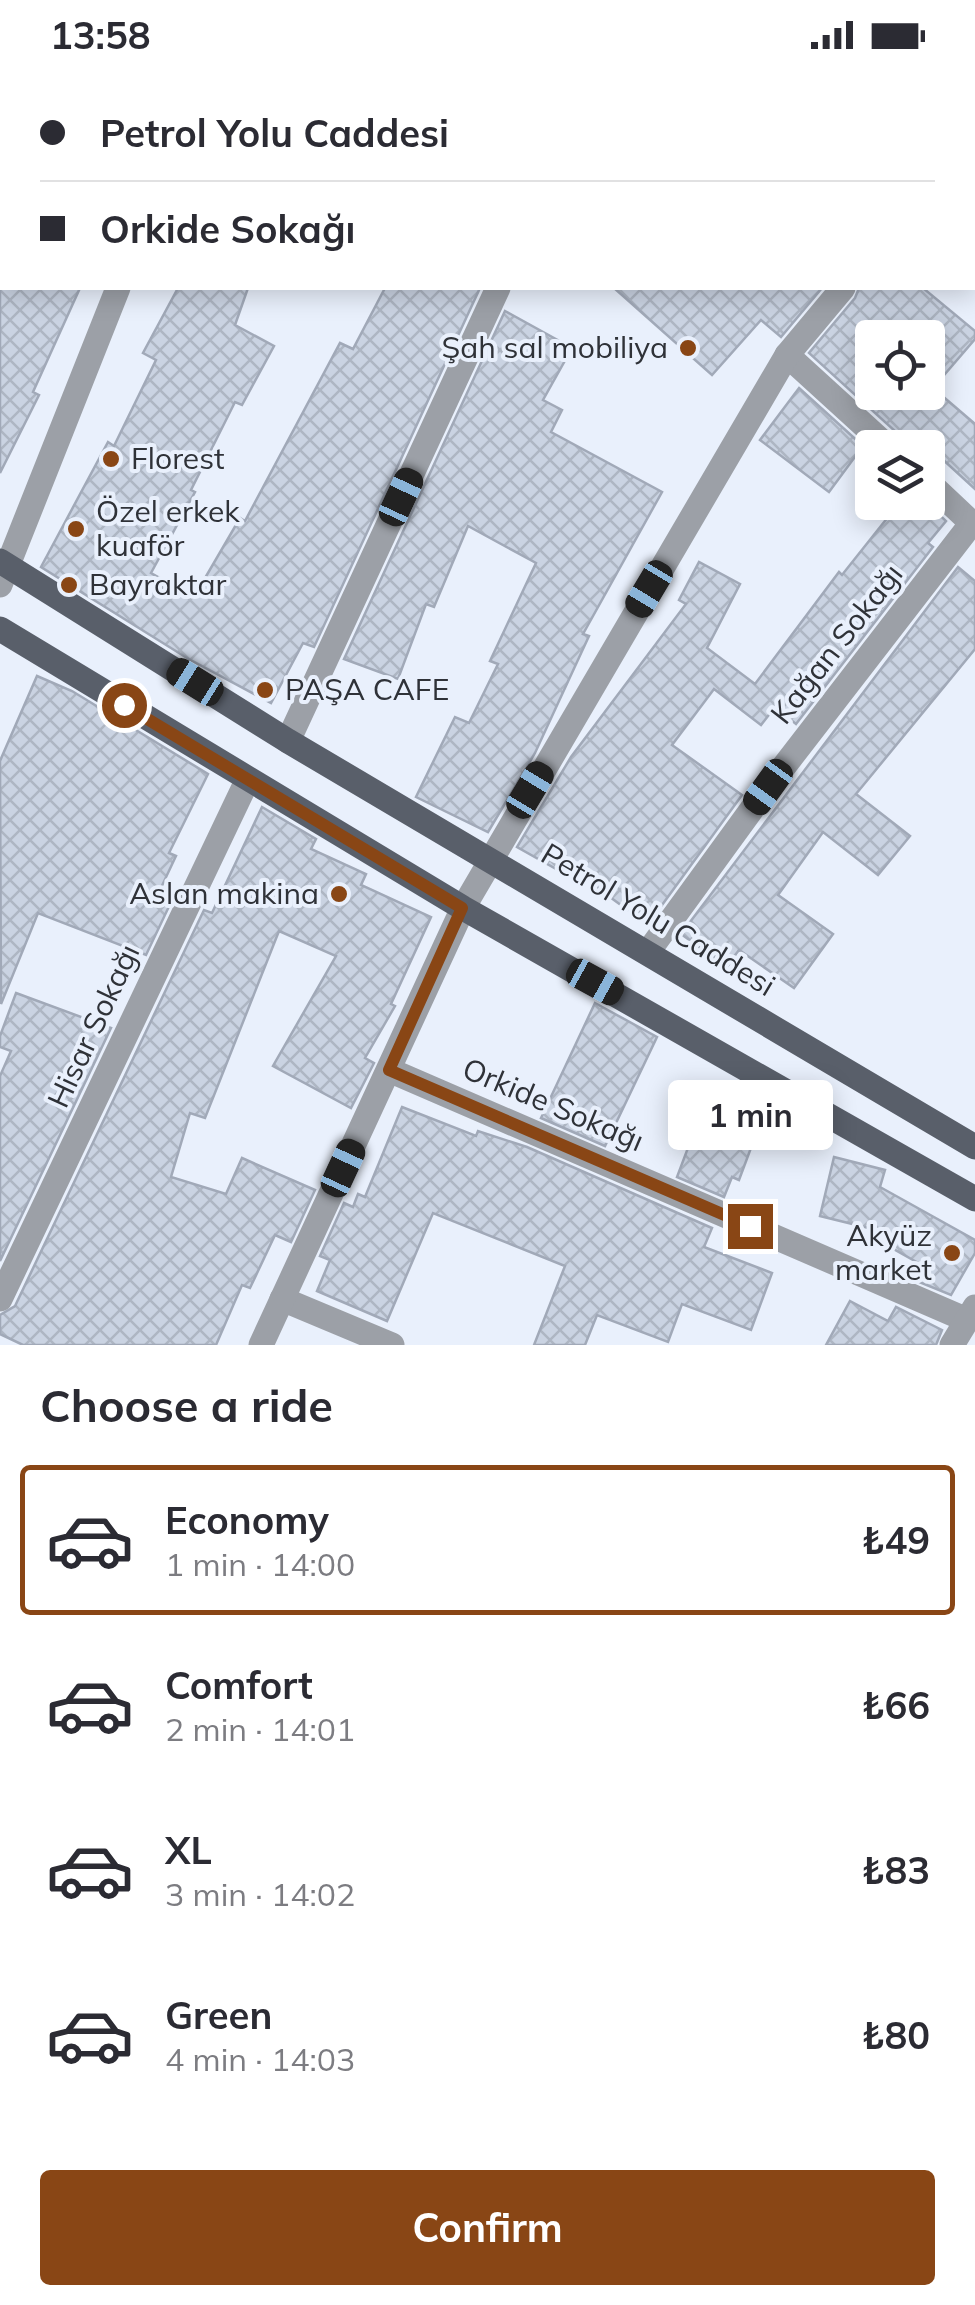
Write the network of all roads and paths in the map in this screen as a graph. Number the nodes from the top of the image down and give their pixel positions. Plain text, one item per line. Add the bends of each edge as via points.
1 (117, 290) edge
2 (497, 290) edge
3 (841, 290) edge
4 (787, 354) junction
5 (869, 430) edge
6 (945, 498) edge
7 (973, 524) edge
8 (3, 570) edge
9 (0, 628) edge
10 (288, 741) junction
11 (247, 781) junction
12 (491, 857) junction
13 (462, 908) junction
14 (648, 952) junction
15 (389, 1070) junction
16 (975, 1148) edge
17 (975, 1199) edge
18 (282, 1299) junction
19 (0, 1300) edge
20 (971, 1314) edge
21 (261, 1345) edge
22 (392, 1345) edge
23 (952, 1345) edge

1 - 8 street
2 - 10 street
3 - 4 street
4 - 5 street
4 - 12 street
6 - 7 street
7 - 14 street, Kağan Sokağı
8 - 10 main road, Petrol Yolu Caddesi
9 - 11 main road
10 - 12 main road, Petrol Yolu Caddesi
11 - 13 main road
11 - 19 street, Hisar Sokağı
12 - 13 street
12 - 14 main road, Petrol Yolu Caddesi
13 - 15 street
13 - 17 main road
14 - 16 main road, Petrol Yolu Caddesi
15 - 18 street
15 - 20 street, Orkide Sokağı
18 - 21 street
18 - 22 street
20 - 23 street

